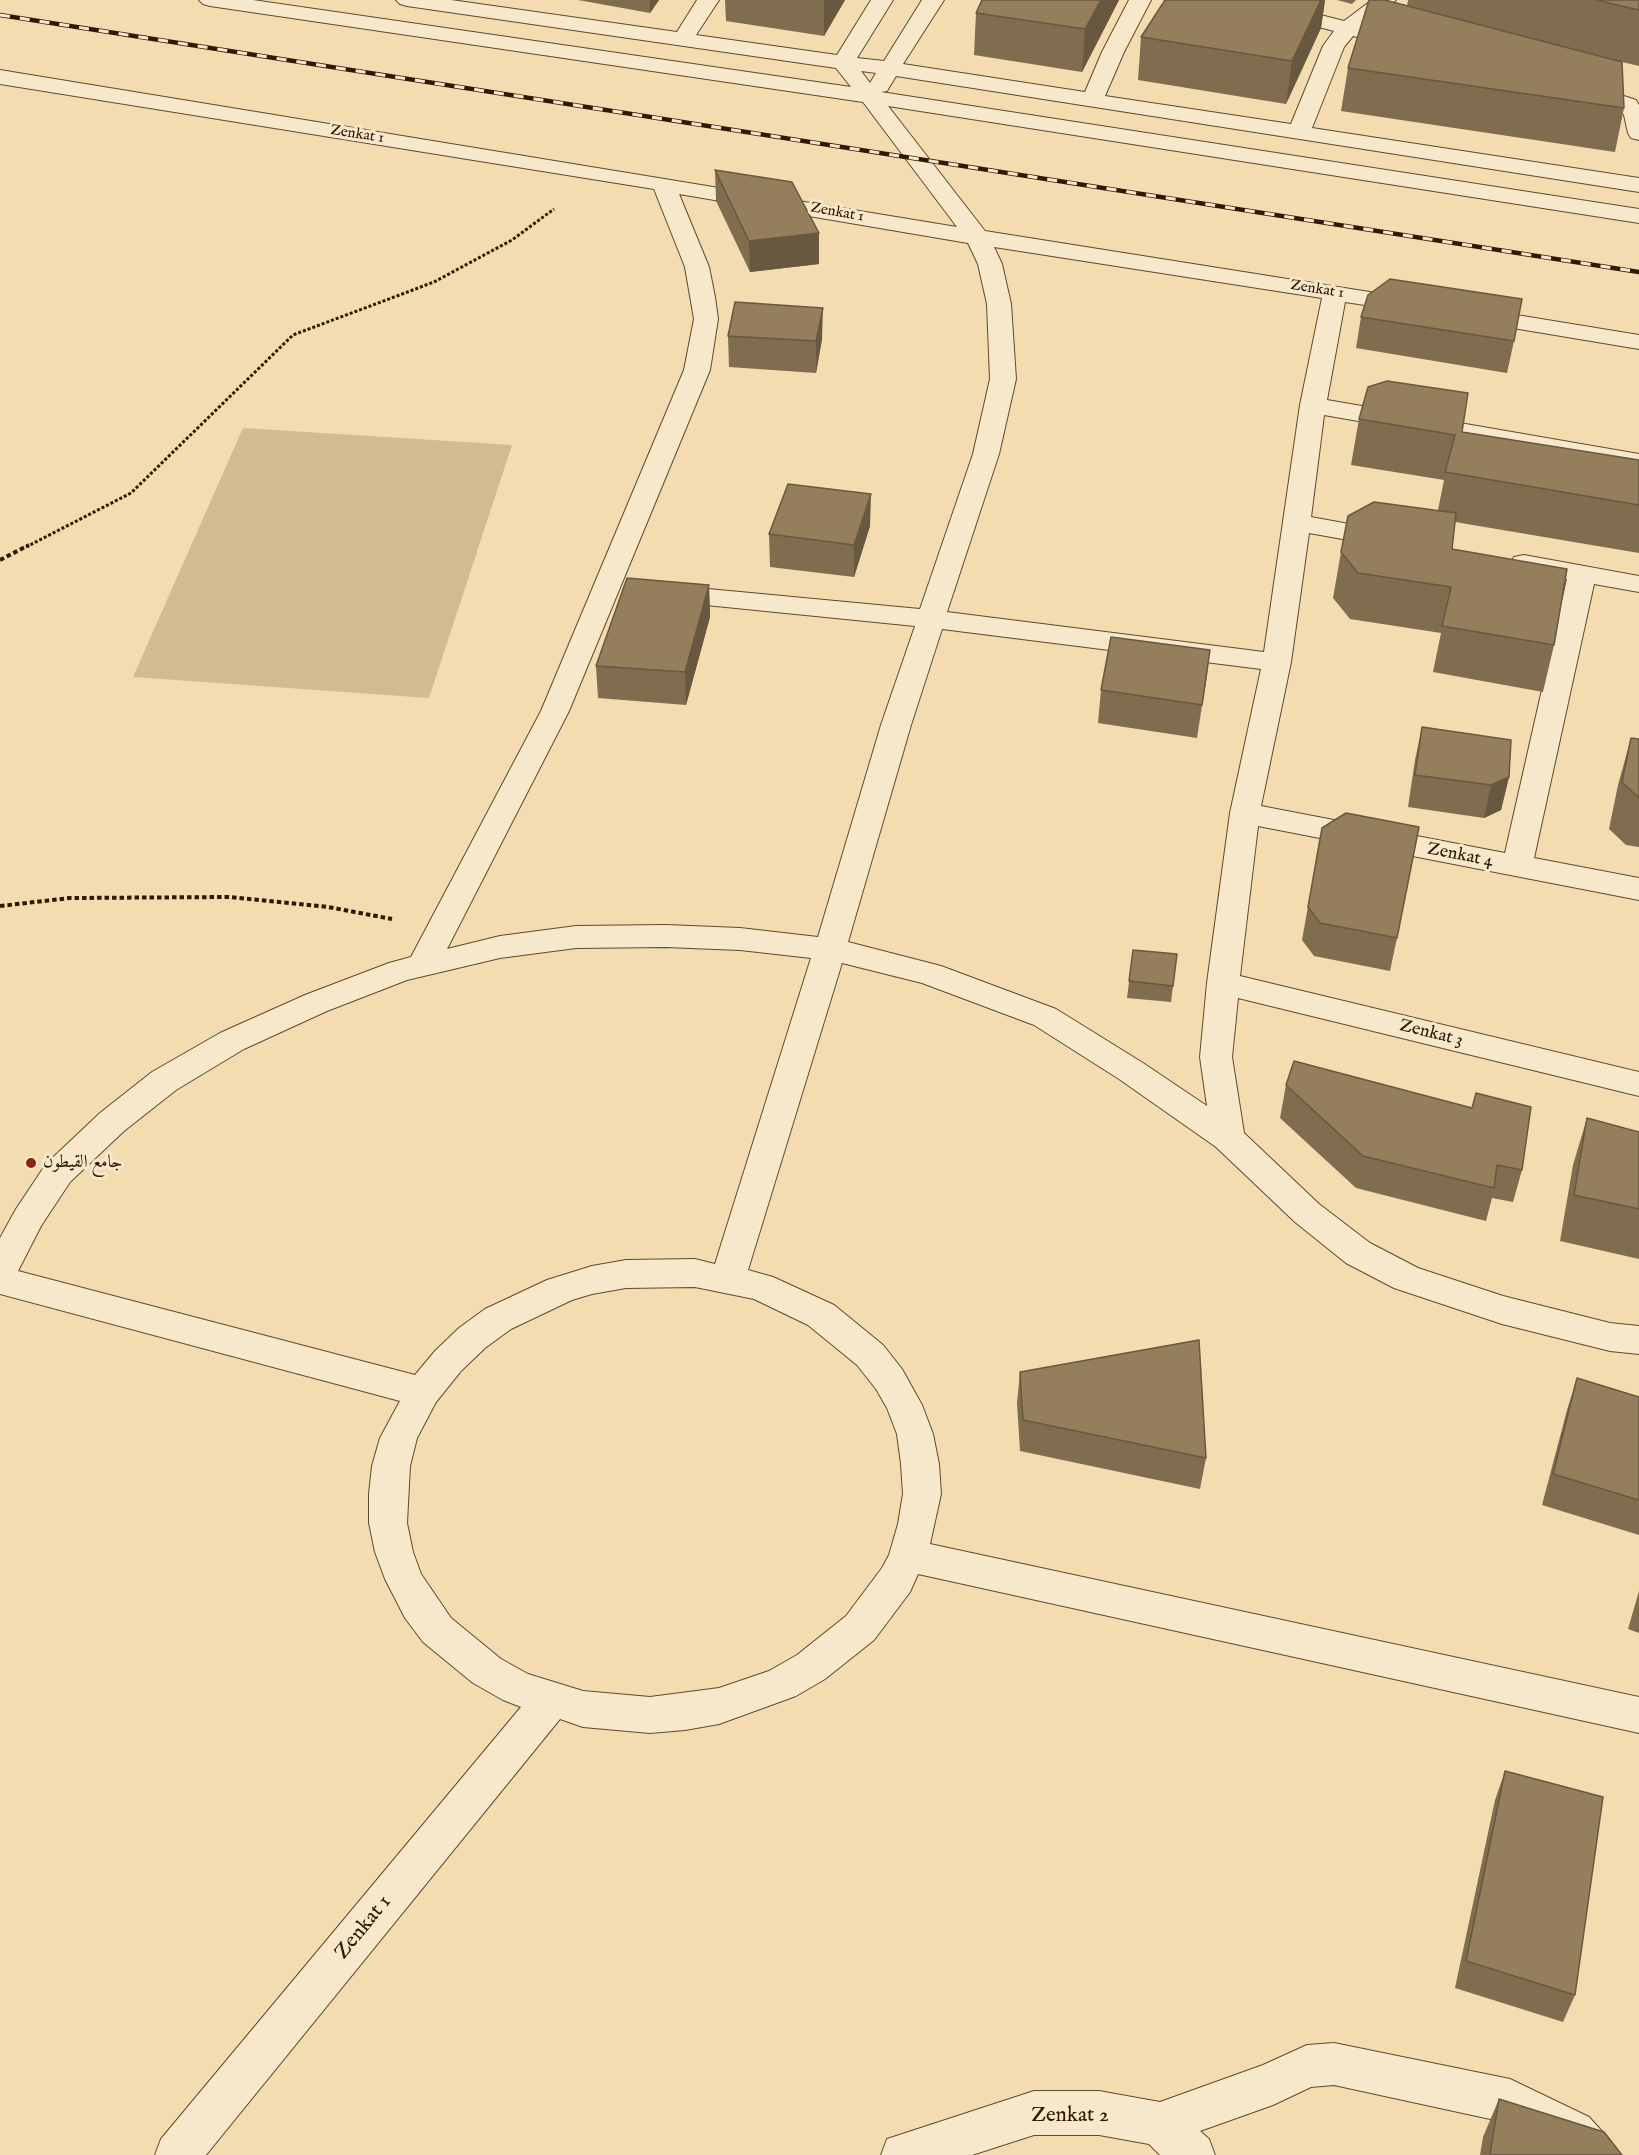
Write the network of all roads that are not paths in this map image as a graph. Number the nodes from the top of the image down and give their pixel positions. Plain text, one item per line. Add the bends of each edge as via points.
1 (210, 0) edge
2 (407, 0) edge
3 (708, 0) edge
4 (882, 0) edge
5 (933, 0) edge
6 (1140, 0) edge
7 (1237, 0) edge
8 (1385, 0) edge
9 (1348, 28) junction
10 (683, 39) junction
11 (1417, 46) edge
12 (843, 62) junction
13 (891, 69) junction
14 (0, 77) edge
15 (1565, 84) edge
16 (871, 97) junction
17 (1092, 101) junction
18 (1299, 133) junction
19 (1639, 133) edge
20 (663, 184) junction
21 (1639, 184) edge
22 (1639, 216) edge
23 (977, 237) junction
24 (1335, 292) junction
25 (1427, 308) edge
26 (1450, 311) edge
27 (1639, 342) edge
28 (1312, 405) junction
29 (1639, 462) edge
30 (1298, 523) junction
31 (1408, 542) edge
32 (1501, 559) edge
33 (1582, 574) junction
34 (1639, 584) edge
35 (624, 589) junction
36 (930, 620) junction
37 (1277, 662) junction
38 (1245, 813) junction
39 (1517, 867) junction
40 (1639, 889) edge
41 (830, 949) junction
42 (423, 965) junction
43 (1223, 983) junction
44 (1639, 1084) edge
45 (1228, 1138) junction
46 (0, 1272) edge
47 (728, 1279) junction
48 (0, 1280) edge
49 (1639, 1340) edge
50 (423, 1392) junction
51 (908, 1555) junction
52 (551, 1700) junction
53 (1639, 1715) edge
54 (1160, 2124) junction
55 (177, 2155) edge
56 (903, 2155) edge
57 (1193, 2155) edge
58 (1593, 2155) edge

1 - 16 street
2 - 10 street
3 - 10 street
4 - 12 street
5 - 13 street
6 - 17 street
7 - 9 street
8 - 9 street
9 - 11 street
9 - 18 street via 1334,46
10 - 12 street
12 - 13 street
12 - 16 street
13 - 16 street
13 - 17 street
14 - 20 street, Zenkat 1
15 - 19 street via 1628,105
16 - 22 street
16 - 23 street
17 - 18 street
18 - 21 street
20 - 23 street, Zenkat 1
20 - 35 street via 696,267 705,334 697,370
23 - 24 street, Zenkat 1
23 - 36 street via 990,264 999,304 1003,379 986,454
24 - 25 street, Zenkat 1
24 - 28 street
26 - 27 street
28 - 29 street
28 - 30 street
30 - 31 street
30 - 37 street
32 - 33 street
33 - 34 street
33 - 39 street
35 - 36 street
35 - 42 street via 555,711
36 - 37 street
36 - 41 street
37 - 38 street
38 - 39 street, Zenkat 4
38 - 43 street
39 - 40 street, Zenkat 4
41 - 42 street via 740,939 576,937 500,947
41 - 45 street via 930,974 1045,1017
41 - 47 street
42 - 46 street via 316,1003 232,1041 164,1081 112,1122 58,1173 28,1218
43 - 44 street, Zenkat 3
43 - 45 street via 1216,1057
45 - 49 street via 1315,1220 1358,1253 1406,1278 1502,1310 1610,1337
47 - 50 street via 695,1274 626,1274 560,1290 508,1314 472,1338
47 - 51 street via 761,1287 821,1315 870,1355 889,1379 911,1424 920,1464 922,1494
48 - 50 street
50 - 52 street via 399,1438 388,1494 388,1523 404,1579 437,1630 461,1652 517,1688
51 - 52 street via 896,1580 860,1628 811,1667 772,1688 719,1706 650,1715 583,1709
51 - 53 street
52 - 55 street, Zenkat 1
54 - 56 street, Zenkat 2 via 1099,2113 1034,2113
54 - 57 street
54 - 58 street via 1273,2083 1307,2066 1334,2064 1510,2101 1573,2133

